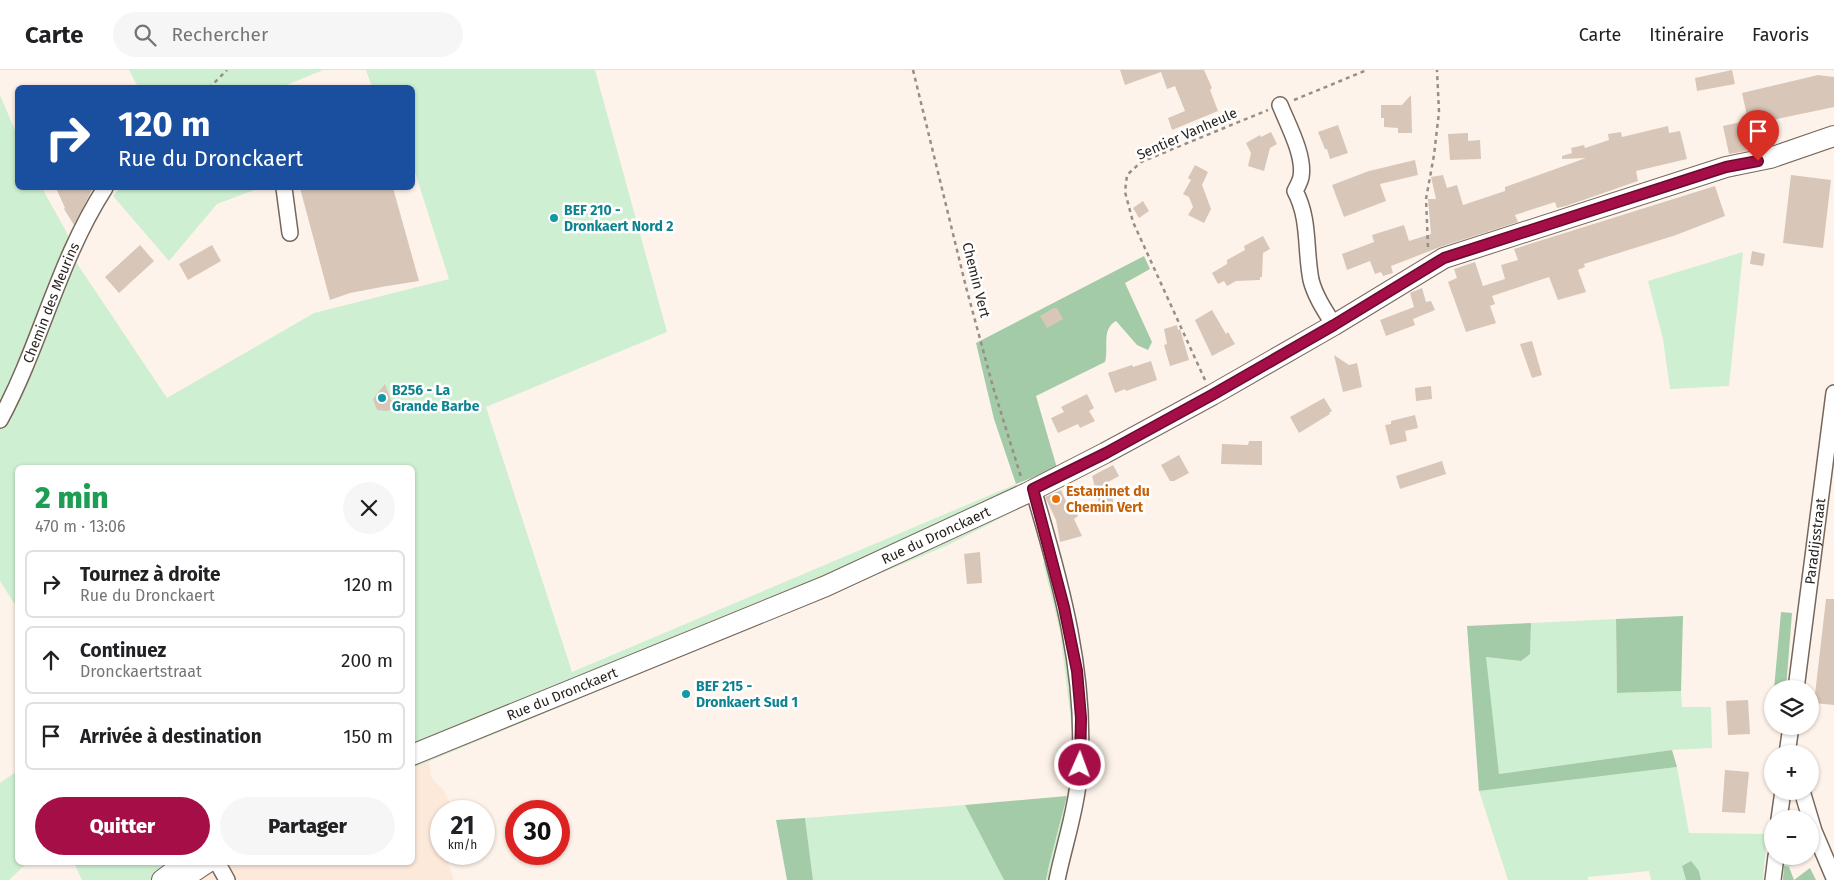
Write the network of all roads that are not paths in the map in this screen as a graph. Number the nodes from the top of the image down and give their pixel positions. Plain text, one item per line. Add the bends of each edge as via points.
1 (1280, 105) road end
2 (1834, 136) edge
3 (104, 190) edge
4 (284, 190) edge
5 (290, 233) dead end
6 (1334, 325) junction
7 (1834, 393) edge
8 (0, 420) edge
9 (1030, 491) junction
10 (1797, 680) edge
11 (415, 754) edge
12 (1805, 800) edge
13 (182, 865) edge
14 (204, 865) edge
15 (218, 865) edge
16 (1775, 865) edge
17 (1834, 878) edge
18 (162, 880) edge
19 (181, 880) edge
20 (227, 880) edge
21 (1058, 880) edge
22 (1773, 880) edge

1 - 6 street via 1302,165 1301,179 1295,191 1304,212 1312,282
2 - 6 main road, Rue du Dronckaert via 1466,249 1444,258
3 - 8 street, Chemin des Meurins via 56,284 21,379
4 - 5 street
6 - 9 main road, Rue du Dronckaert via 1106,453
7 - 10 street, Paradijsstraat
9 - 11 main road, Rue du Dronckaert via 834,583
9 - 21 street via 1043,524 1069,629 1080,701 1078,784
12 - 17 street
13 - 18 main road
14 - 19 main road
15 - 20 street
16 - 22 street

